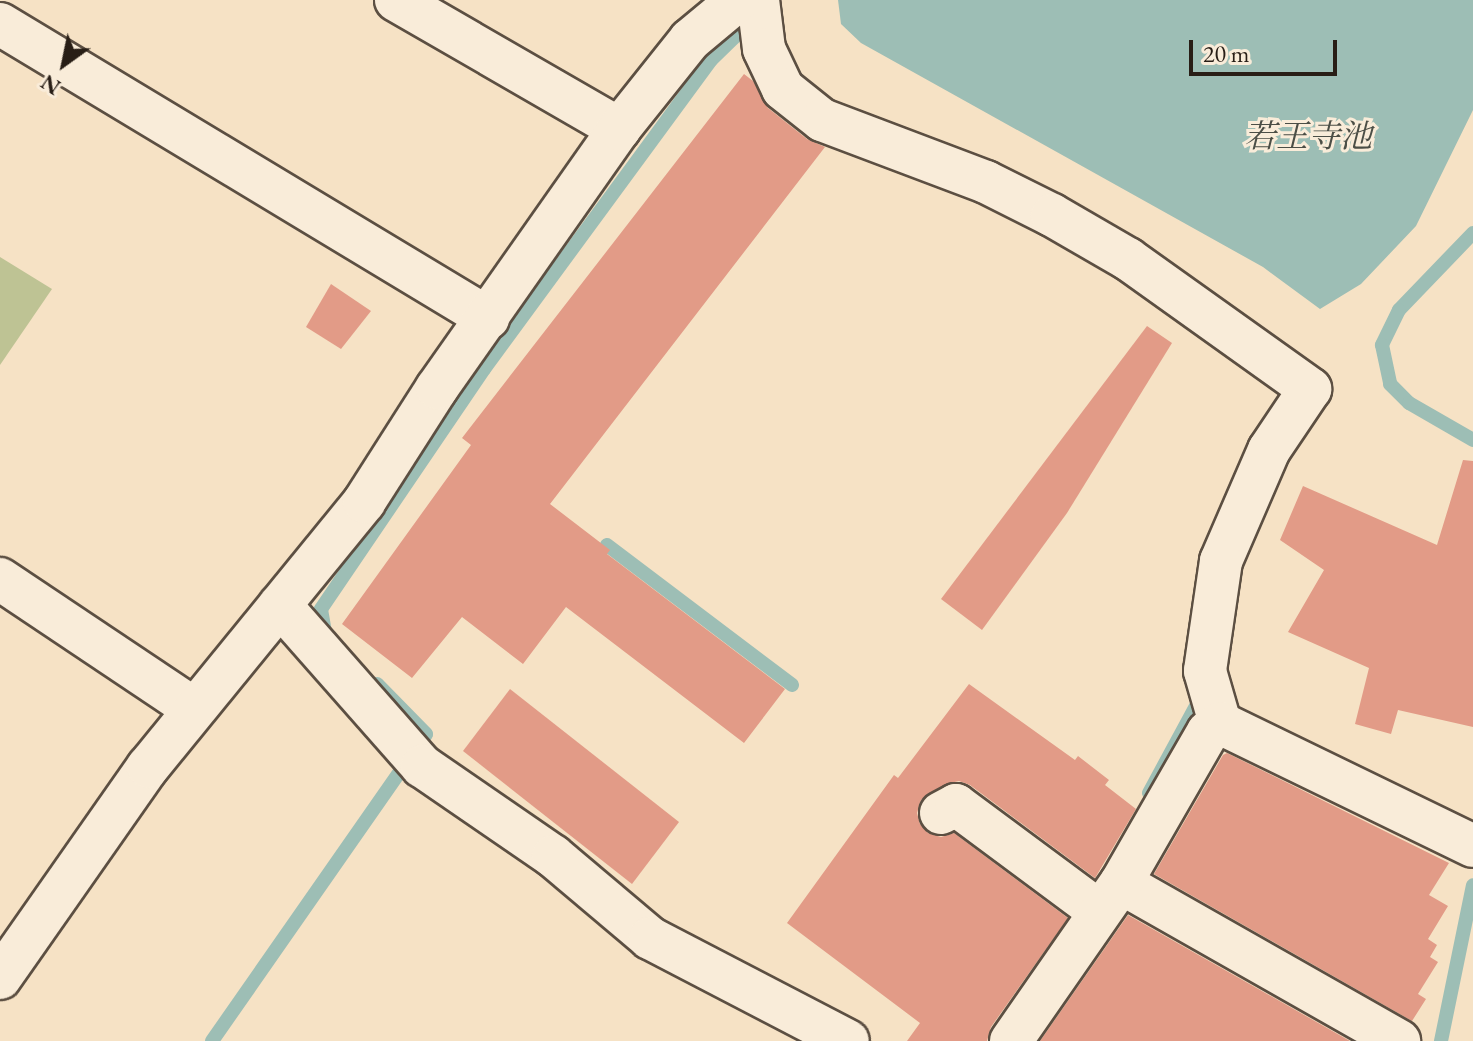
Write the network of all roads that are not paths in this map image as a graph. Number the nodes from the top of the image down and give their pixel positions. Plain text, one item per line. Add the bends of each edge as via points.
1 (396, 0) edge
2 (738, 0) edge
3 (758, 0) edge
4 (0, 24) edge
5 (619, 129) junction
6 (488, 318) junction
7 (0, 579) edge
8 (280, 605) junction
9 (193, 708) junction
10 (1220, 723) junction
11 (941, 813) dead end
12 (1469, 845) edge
13 (1111, 897) junction
14 (0, 978) edge
15 (848, 1041) edge
16 (1011, 1041) edge
17 (1399, 1041) edge

1 - 5 street
2 - 5 street via 690,40
3 - 10 street via 764,49 783,89 822,120 986,182 1052,215 1128,259 1310,389 1269,450 1221,561 1205,671
4 - 6 street
5 - 6 street
6 - 8 street via 364,502
7 - 9 street
8 - 9 street
8 - 15 street via 422,766 553,856 650,938
9 - 14 street
10 - 12 street
10 - 13 street via 1208,732
11 - 13 street via 956,805
13 - 16 street
13 - 17 street

